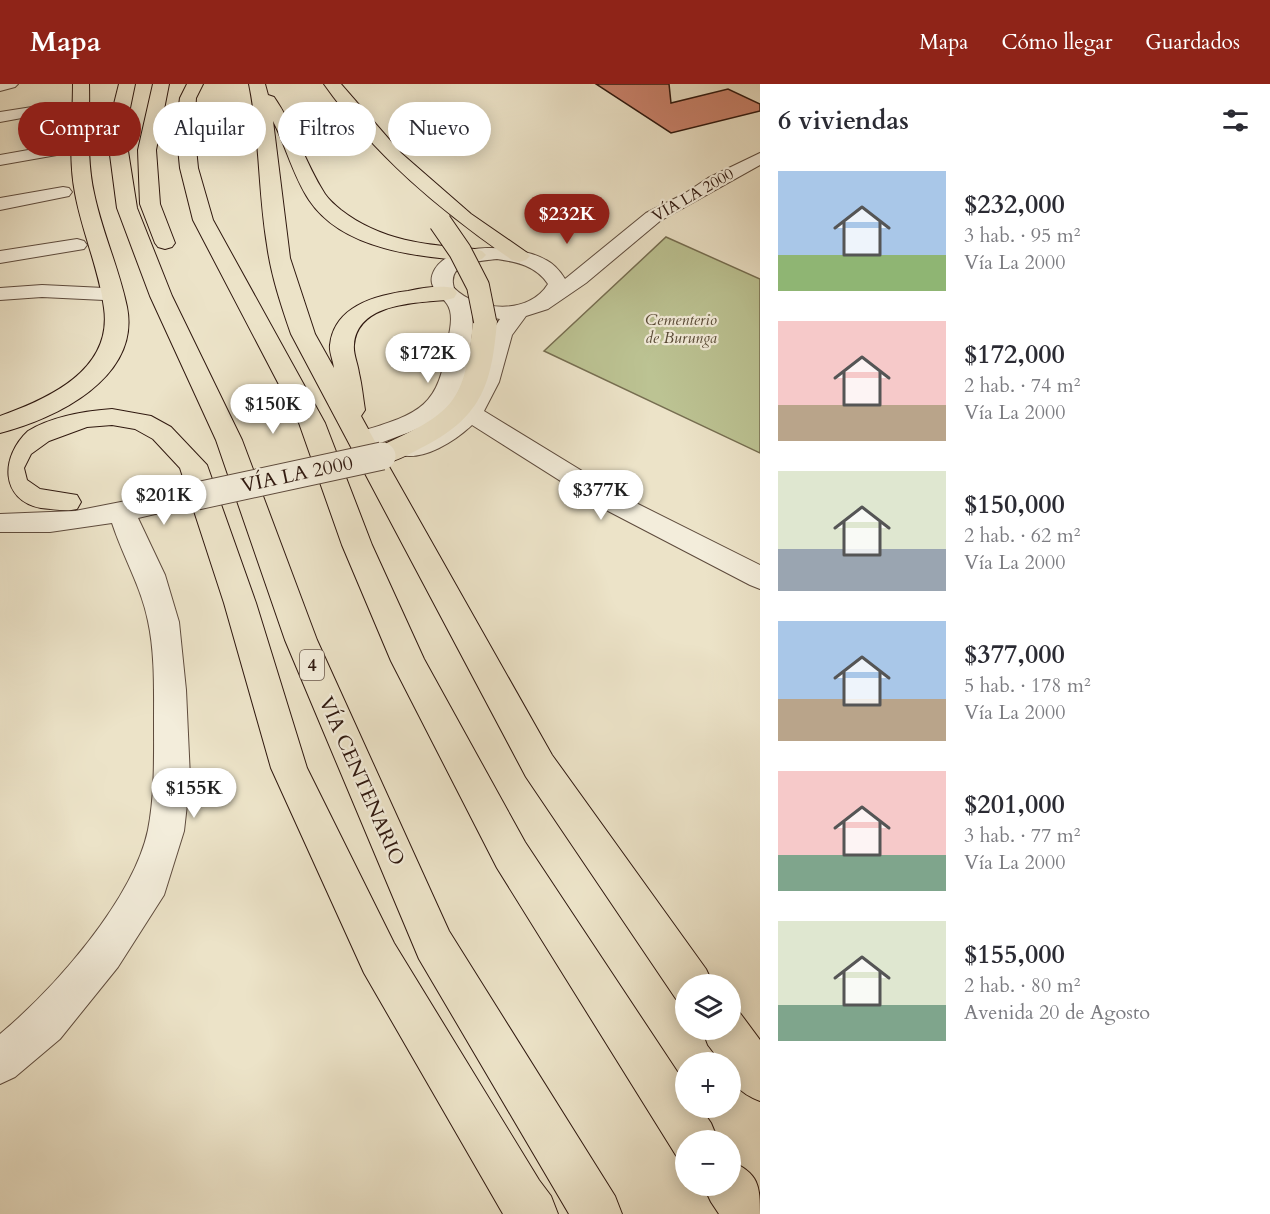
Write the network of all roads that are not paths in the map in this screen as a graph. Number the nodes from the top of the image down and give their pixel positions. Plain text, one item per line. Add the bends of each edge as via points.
1 (10, 84) edge
2 (81, 84) edge
3 (97, 84) edge
4 (127, 84) edge
5 (160, 84) edge
6 (195, 84) edge
7 (332, 84) edge
8 (257, 85) edge
9 (0, 86) edge
10 (82, 102) edge
11 (86, 102) edge
12 (18, 114) edge
13 (0, 117) edge
14 (23, 156) edge
15 (80, 156) edge
16 (760, 158) edge
17 (0, 160) edge
18 (63, 192) dead end
19 (0, 204) edge
20 (77, 245) dead end
21 (475, 255) junction
22 (0, 257) edge
23 (529, 259) junction
24 (601, 259) junction
25 (173, 264) dead end
26 (0, 294) edge
27 (104, 294) dead end
28 (554, 296) junction
29 (452, 297) junction
30 (188, 306) dead end
31 (519, 311) junction
32 (469, 413) junction
33 (10, 429) edge
34 (229, 440) junction
35 (368, 441) junction
36 (193, 486) junction
37 (67, 502) junction
38 (0, 505) edge
39 (122, 513) junction
40 (0, 523) edge
41 (760, 578) edge
42 (684, 974) edge
43 (732, 1040) edge
44 (0, 1062) edge
45 (760, 1078) edge
46 (688, 1130) edge
47 (736, 1196) edge
48 (533, 1214) edge
49 (597, 1214) edge
50 (750, 1214) edge

1 - 9 street
2 - 10 highway
3 - 11 highway
4 - 34 highway, VÍA CENTENARIO / 4 via 116,132 128,208 161,296
5 - 25 highway via 147,150 150,204
6 - 46 highway via 188,98 185,128 189,168 203,220 312,423 357,545 408,661 511,855
7 - 23 highway via 395,157 464,218
7 - 35 highway, bridge via 347,120 460,251 478,286 485,321 474,392 453,420 421,438
8 - 21 highway via 279,115 317,198 342,222 379,241 415,250
8 - 35 highway via 269,150 275,232 283,277 303,334
12 - 13 street
14 - 17 street
15 - 33 highway via 118,327 110,354 93,375 58,403
16 - 24 street, VÍA LA 2000 via 653,218
18 - 19 street
20 - 22 street
21 - 23 street, VÍA LA 2000 via 497,253
21 - 29 street, VÍA LA 2000 via 449,266 442,274 441,284
23 - 24 street, VÍA LA 2000 via 585,264
23 - 28 street via 552,272 558,284
24 - 28 street, VÍA LA 2000
26 - 27 street
28 - 31 street, VÍA LA 2000 via 540,306
29 - 31 street via 486,310
29 - 35 street, VÍA LA 2000 via 464,316 457,372 441,405 414,423
29 - 35 highway via 387,301 367,309 344,334 342,348
30 - 34 highway
31 - 32 street, VÍA LA 2000 via 499,336 487,384
32 - 35 street, VÍA LA 2000 via 457,427 423,445
32 - 41 street via 618,505
33 - 37 highway via 20,449 10,468 14,484 33,497
33 - 48 highway via 83,418 142,422 162,433 193,465 240,603 289,768 379,958
34 - 49 highway, VÍA CENTENARIO / 4 via 301,640 434,945
35 - 36 street, VÍA LA 2000, bridge
35 - 42 highway via 540,766
36 - 37 street, VÍA LA 2000
36 - 39 street, VÍA LA 2000
37 - 38 street, VÍA LA 2000
39 - 40 street, VÍA LA 2000 via 69,521
39 - 44 street via 150,575 164,622 172,778 165,831 150,882 104,953 45,1024
43 - 45 highway
47 - 50 highway

